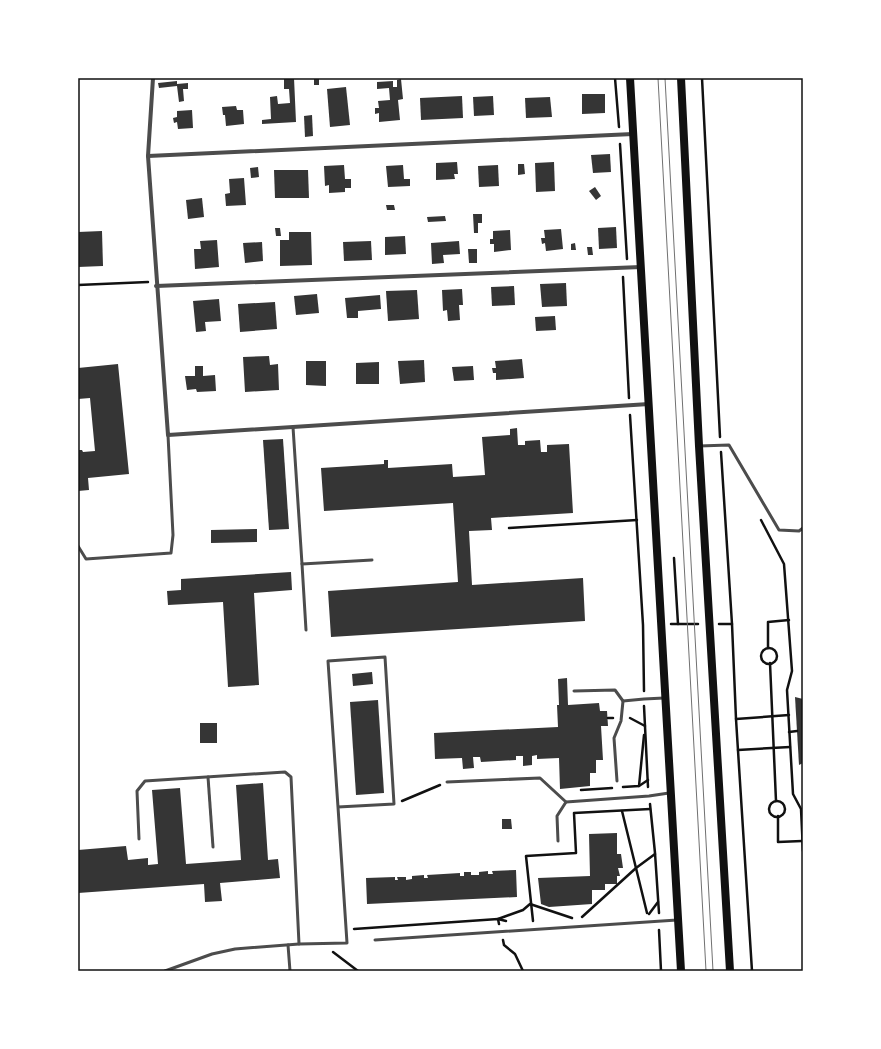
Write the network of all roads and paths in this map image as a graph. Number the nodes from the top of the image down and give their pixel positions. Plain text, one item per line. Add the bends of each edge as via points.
1 (153, 78) edge
2 (615, 78) edge
3 (630, 78) edge
4 (681, 78) edge
5 (702, 78) edge
6 (634, 134) junction
7 (619, 135) junction
8 (148, 156) junction
9 (642, 267) junction
10 (623, 268) junction
11 (156, 281) junction
12 (78, 285) edge
13 (156, 286) junction
14 (650, 404) junction
15 (629, 405) junction
16 (293, 427) junction
17 (168, 435) junction
18 (721, 445) junction
19 (700, 446) junction
20 (721, 454) junction
21 (725, 457) dead end
22 (759, 516) dead end
23 (636, 520) junction
24 (509, 528) dead end
25 (803, 528) edge
26 (78, 546) edge
27 (674, 558) dead end
28 (372, 560) dead end
29 (302, 564) junction
30 (788, 620) junction
31 (678, 624) junction
32 (710, 624) junction
33 (732, 624) junction
34 (643, 625) junction
35 (662, 625) junction
36 (306, 630) dead end
37 (768, 648) junction
38 (770, 663) junction
39 (574, 691) dead end
40 (666, 698) junction
41 (644, 699) junction
42 (623, 701) junction
43 (789, 715) junction
44 (772, 716) junction
45 (736, 719) junction
46 (797, 731) dead end
47 (789, 732) junction
48 (790, 747) junction
49 (774, 748) junction
50 (738, 750) junction
51 (208, 777) junction
52 (648, 780) junction
53 (617, 781) dead end
54 (447, 782) joint
55 (638, 786) dead end
56 (671, 793) junction
57 (649, 796) junction
58 (776, 801) junction
59 (566, 802) junction
60 (394, 804) junction
61 (338, 807) junction
62 (650, 809) junction
63 (622, 810) junction
64 (778, 816) junction
65 (139, 839) dead end
66 (558, 841) dead end
67 (802, 841) edge
68 (213, 847) dead end
69 (803, 851) edge
70 (655, 853) junction
71 (636, 868) junction
72 (658, 902) junction
73 (530, 904) junction
74 (640, 915) dead end
75 (648, 915) junction
76 (498, 919) junction
77 (586, 919) dead end
78 (563, 920) dead end
79 (579, 920) junction
80 (678, 920) junction
81 (540, 921) dead end
82 (659, 922) junction
83 (512, 923) dead end
84 (346, 930) junction
85 (500, 932) junction
86 (375, 940) dead end
87 (299, 944) junction
88 (323, 944) junction
89 (288, 945) junction
90 (165, 971) edge
91 (290, 971) edge
92 (358, 971) edge
93 (523, 971) edge
94 (661, 971) edge
95 (681, 971) edge
96 (730, 971) edge
97 (752, 971) edge

1 - 8 street
2 - 7 path
3 - 6 main road
4 - 19 main road
5 - 18 path
6 - 7 street
6 - 9 main road
7 - 8 street
7 - 10 path via 627,258
8 - 11 street
9 - 10 street
9 - 14 main road
10 - 13 street
10 - 15 path
11 - 12 path
11 - 13 street
13 - 17 street
14 - 15 street
14 - 35 main road
15 - 16 street
15 - 23 path
16 - 17 street
16 - 29 lane
17 - 26 lane via 171,553 86,559
18 - 19 lane
18 - 20 path
18 - 25 lane via 729,445 779,530 799,531
19 - 32 main road
20 - 21 path
20 - 33 path
22 - 30 path via 784,564
23 - 24 path
23 - 34 path
27 - 31 path
28 - 29 lane
29 - 36 lane
30 - 37 path via 768,622
30 - 43 path via 792,671 787,690
31 - 32 path
31 - 35 path
32 - 33 path
32 - 96 main road
33 - 45 path
34 - 35 path
34 - 41 path
35 - 40 main road
37 - 38 path via 762,656 763,660
37 - 38 path via 774,650 777,655
38 - 44 path
39 - 42 lane via 615,690
40 - 41 lane
40 - 56 main road
41 - 42 lane
41 - 52 path
42 - 53 lane via 621,721 614,738
43 - 44 path
43 - 47 path
44 - 45 path
44 - 49 path
45 - 50 path
46 - 47 path
47 - 48 path
48 - 49 path
48 - 67 path via 793,794 801,809
49 - 50 path
49 - 58 path
50 - 97 path
51 - 65 lane via 145,781 137,791
51 - 68 lane
51 - 87 lane via 285,772 291,777
52 - 55 path
52 - 57 path
54 - 59 lane via 540,778
54 - 60 path
56 - 57 lane
56 - 80 main road
57 - 59 lane
57 - 62 path
58 - 64 path via 784,806 784,812
58 - 64 path via 769,809 772,814
59 - 66 lane via 557,816
60 - 61 lane
60 - 61 lane via 385,657 328,661
61 - 84 lane
62 - 63 path
62 - 70 path
63 - 71 path
63 - 73 path via 574,813 576,853 526,856
64 - 67 path via 778,842
67 - 69 path
70 - 71 path
70 - 72 path
71 - 75 path
71 - 79 path
72 - 75 path
72 - 82 path
73 - 76 path via 524,910
73 - 79 path
73 - 81 path via 532,921
74 - 75 path
76 - 83 path
76 - 84 path
76 - 85 path
77 - 79 path
78 - 79 path
80 - 82 lane
80 - 95 main road
82 - 85 lane
82 - 94 path
84 - 88 lane via 347,943
85 - 86 lane
85 - 93 path via 504,945 515,954
87 - 88 lane
87 - 89 lane
88 - 92 path
89 - 90 lane via 235,949 212,954
89 - 91 lane

